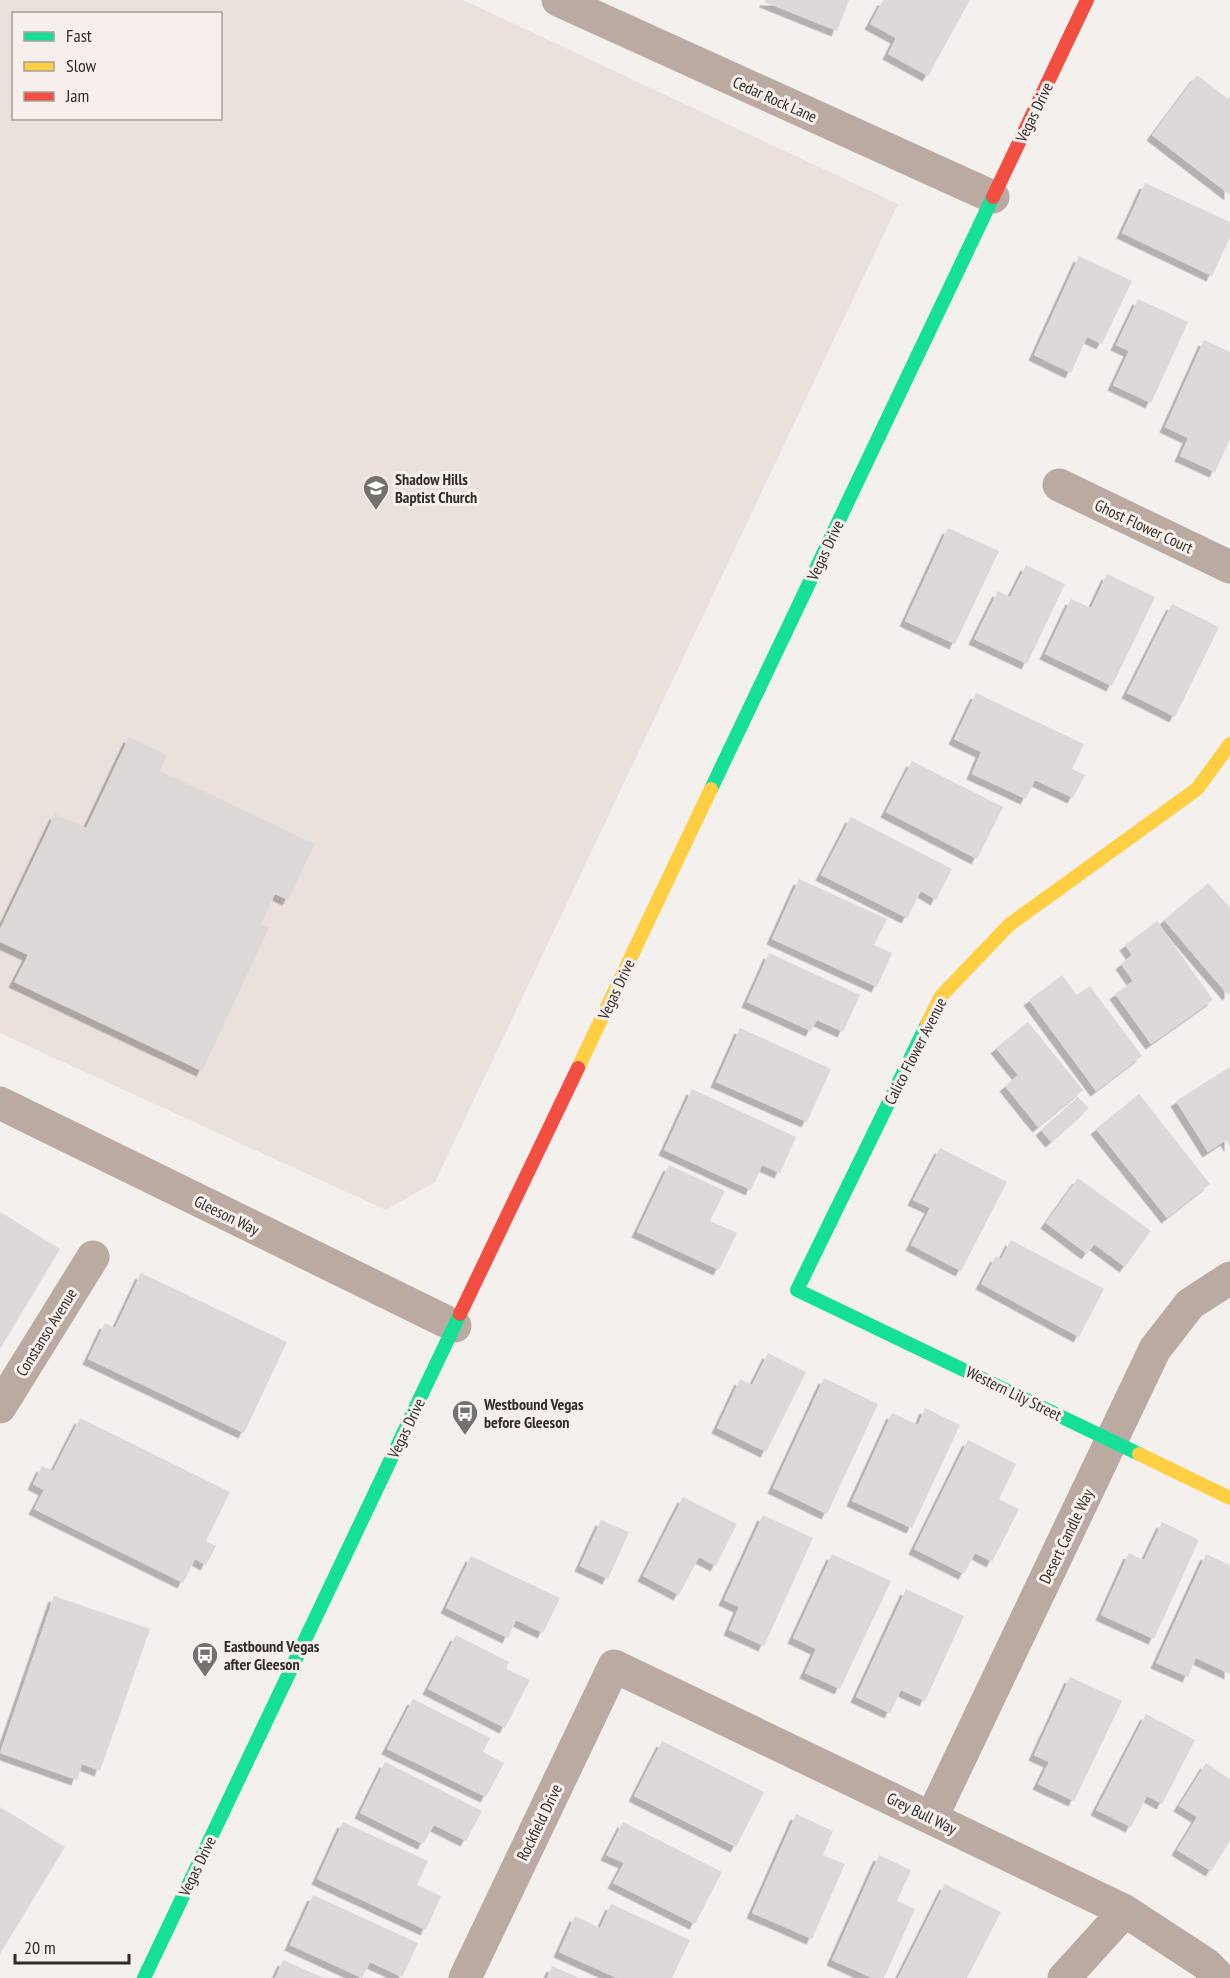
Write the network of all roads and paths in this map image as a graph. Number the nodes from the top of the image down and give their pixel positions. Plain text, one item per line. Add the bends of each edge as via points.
1 (558, 0) edge
2 (1087, 0) edge
3 (993, 197) junction
4 (1059, 485) dead end
5 (1230, 567) edge
6 (1230, 744) edge
7 (0, 1103) edge
8 (93, 1257) dead end
9 (1230, 1278) edge
10 (797, 1290) joint
11 (455, 1326) junction
12 (0, 1407) edge
13 (1112, 1440) junction
14 (1230, 1498) edge
15 (614, 1666) joint
16 (932, 1817) junction
17 (1125, 1911) junction
18 (144, 1978) edge
19 (465, 1978) edge
20 (1064, 1978) edge
21 (1220, 1978) edge

1 - 3 street, Cedar Rock Lane
2 - 3 main road, Vegas Drive
3 - 11 main road, Vegas Drive
4 - 5 street, Ghost Flower Court
6 - 10 main road, Calico Flower Avenue via 1197,789 1009,925 941,996
7 - 11 street, Gleeson Way
8 - 12 street, Constanso Avenue
9 - 13 street, Desert Candle Way via 1190,1304 1155,1349
10 - 13 main road, Western Lily Street
11 - 18 main road, Vegas Drive
13 - 14 main road, Western Lily Street
13 - 16 street, Desert Candle Way
15 - 16 street, Grey Bull Way
15 - 19 street, Rockfield Drive
16 - 17 street, Grey Bull Way
17 - 20 street
17 - 21 street, Grey Bull Way via 1206,1964

